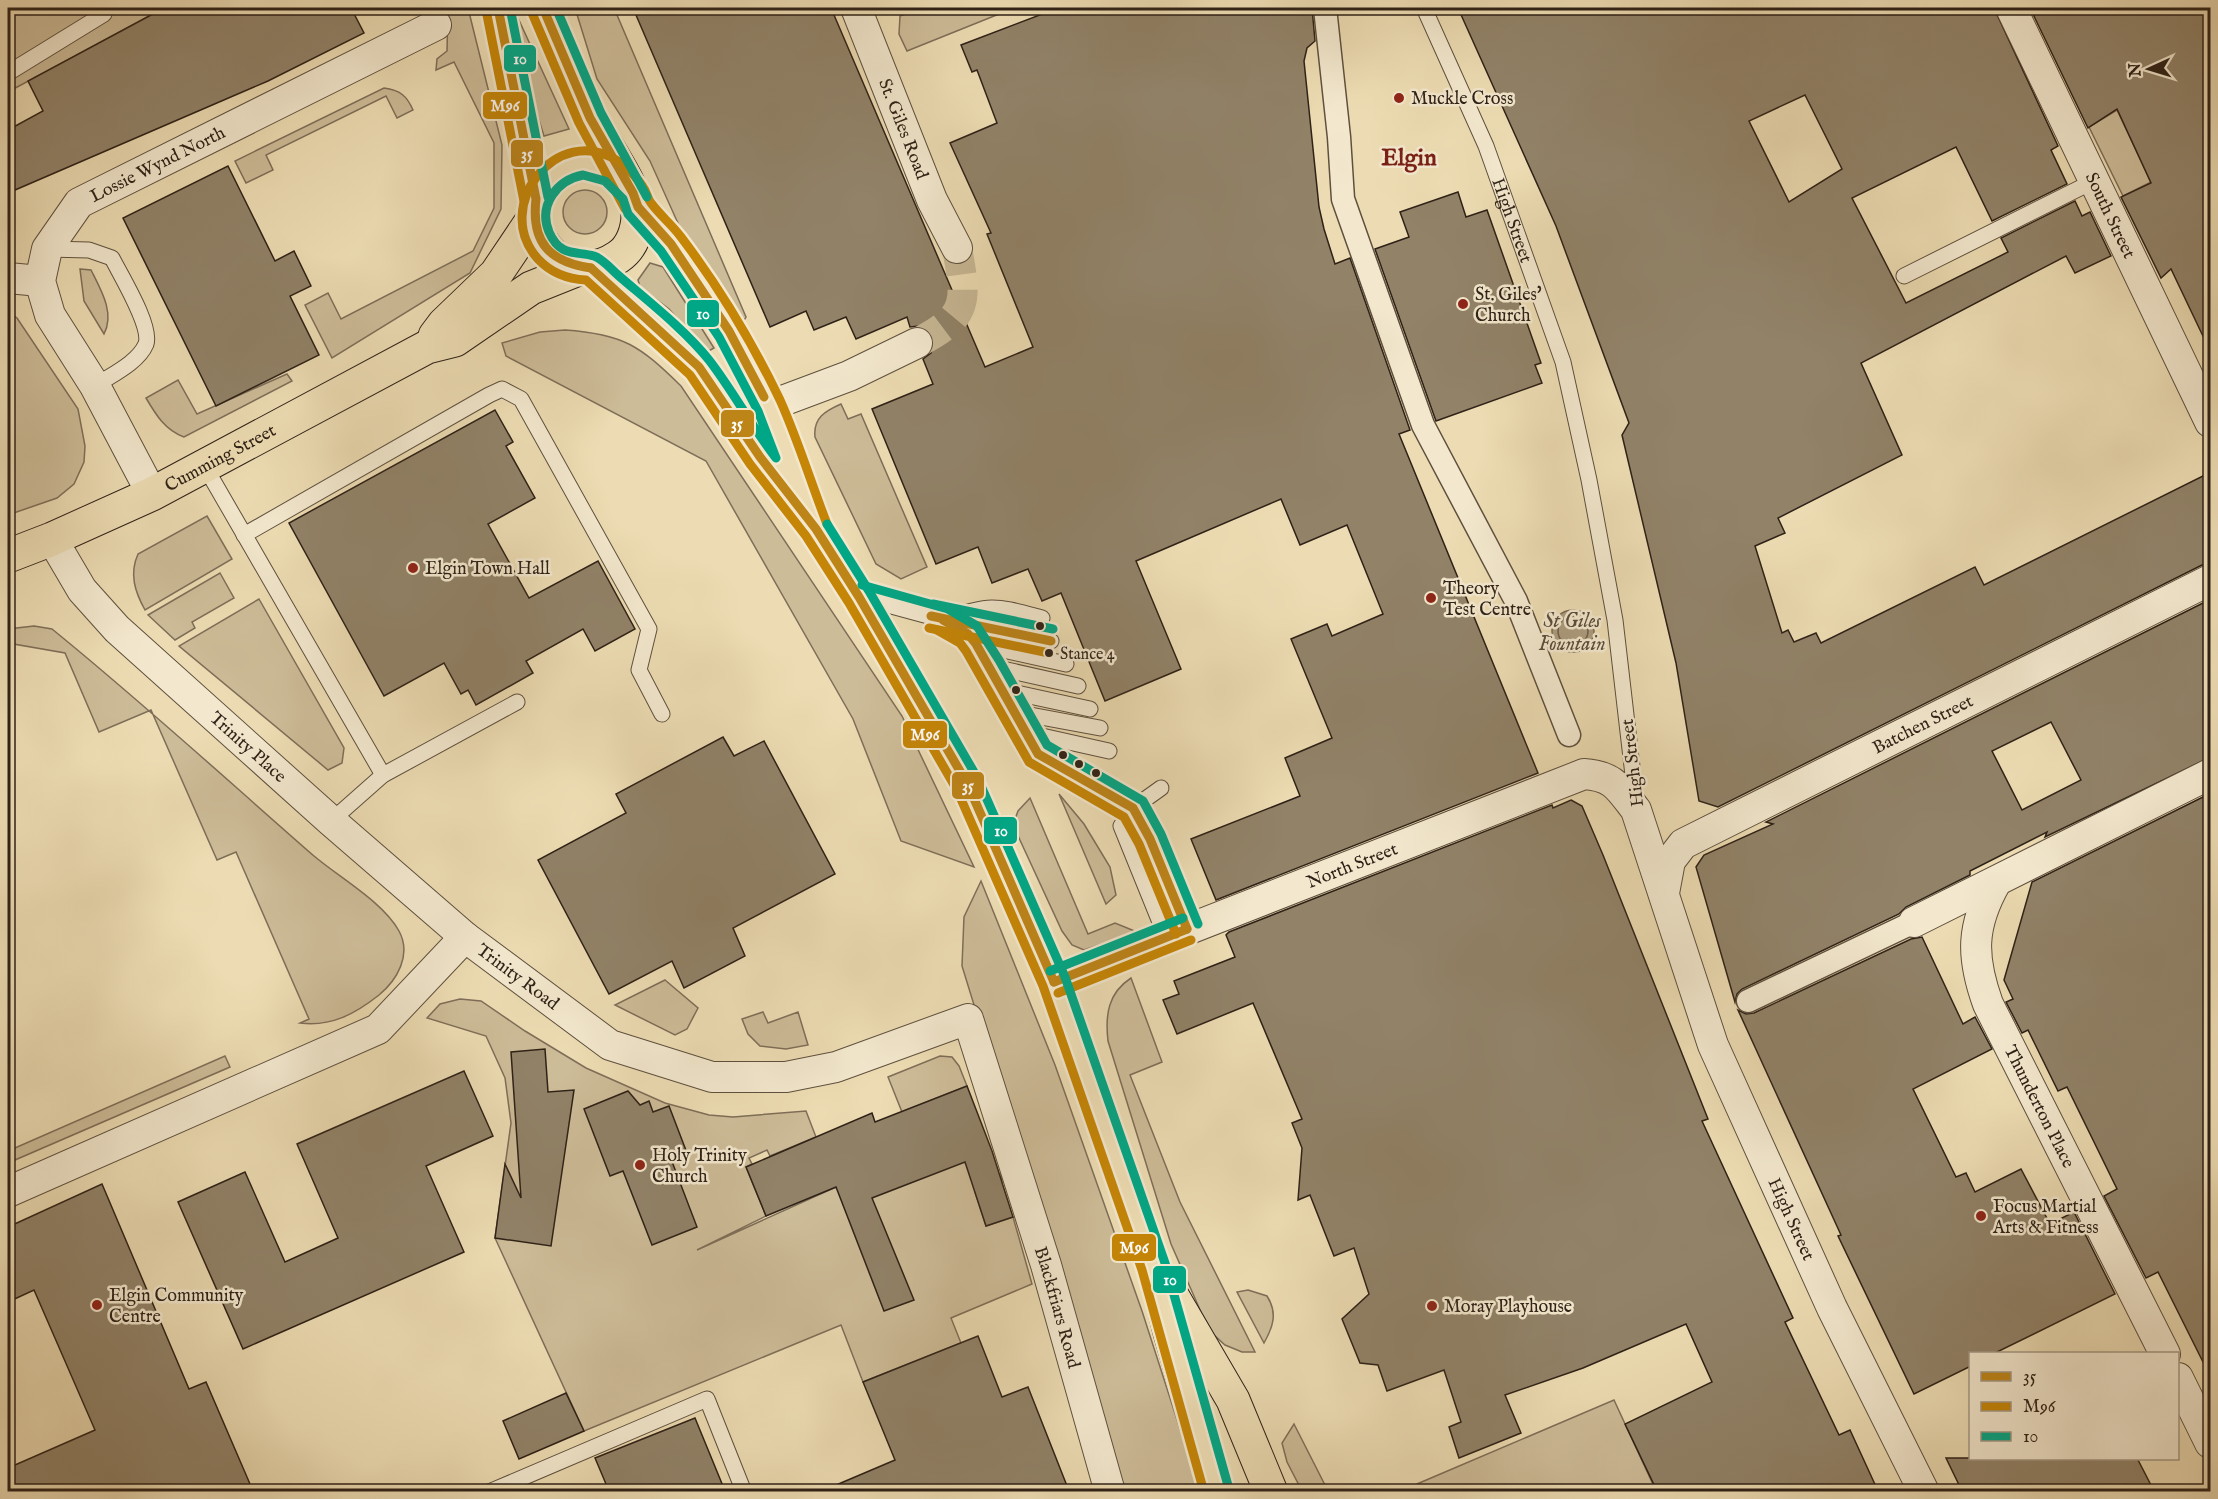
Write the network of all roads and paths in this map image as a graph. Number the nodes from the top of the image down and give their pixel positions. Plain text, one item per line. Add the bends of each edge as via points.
1 (498, 8) edge
2 (543, 8) edge
3 (856, 8) edge
4 (1325, 8) edge
5 (1424, 8) edge
6 (2011, 8) edge
7 (106, 10) edge
8 (436, 25) dead end
9 (8, 73) edge
10 (2094, 181) junction
11 (631, 194) junction
12 (535, 209) junction
13 (957, 248) tunnel mouth
14 (47, 249) junction
15 (586, 268) junction
16 (1904, 276) dead end
17 (8, 278) edge
18 (40, 281) junction
19 (917, 343) tunnel mouth
20 (427, 346) junction
21 (95, 386) junction
22 (769, 406) junction
23 (2211, 422) edge
24 (204, 465) junction
25 (152, 494) junction
26 (816, 529) junction
27 (244, 535) junction
28 (52, 539) junction
29 (8, 556) edge
30 (2211, 580) edge
31 (859, 597) junction
32 (1042, 618) dead end
33 (943, 620) junction
34 (1051, 641) dead end
35 (976, 644) junction
36 (1066, 664) dead end
37 (989, 666) junction
38 (1078, 686) dead end
39 (1002, 690) junction
40 (517, 702) dead end
41 (1090, 709) dead end
42 (1014, 712) junction
43 (662, 714) dead end
44 (1100, 728) dead end
45 (1024, 732) junction
46 (1569, 735) dead end
47 (1109, 750) dead end
48 (2211, 774) edge
49 (383, 775) junction
50 (1133, 808) junction
51 (1636, 810) junction
52 (331, 821) junction
53 (1150, 839) junction
54 (1996, 882) junction
55 (1664, 893) junction
56 (1914, 922) joint
57 (1177, 933) junction
58 (465, 937) junction
59 (1054, 981) junction
60 (1748, 1001) dead end
61 (1003, 1124) joint
62 (8, 1192) edge
63 (1154, 1267) junction
64 (2164, 1352) edge
65 (2179, 1380) edge
66 (2211, 1443) edge
67 (489, 1491) edge
68 (744, 1491) edge
69 (1110, 1491) edge
70 (1217, 1491) edge
71 (1271, 1491) edge
72 (1924, 1491) edge

1 - 12 main road
2 - 11 main road via 590,118
3 - 13 street, St. Giles Road via 933,200
4 - 46 street via 1343,199 1423,425 1516,601
5 - 51 lane, High Street via 1486,146 1563,362 1615,620
6 - 10 street, South Street
7 - 9 lane
8 - 14 street, Lossie Wynd North via 79,203
10 - 16 lane
10 - 23 street, South Street
11 - 12 main road via 612,171 598,165 568,166 543,185
11 - 15 main road via 638,224 633,240 615,259
11 - 22 main road via 671,243 716,311
12 - 15 main road via 537,236 546,250 558,261
12 - 20 main road, Cumming Street via 496,274
14 - 18 street, Lossie Wynd North
14 - 21 lane via 89,250 112,258 146,328 146,345 129,364
15 - 20 main road, Cumming Street via 531,288 455,340
15 - 26 main road via 641,311 699,367 760,457
17 - 18 street
18 - 21 street, Lossie Wynd North via 50,315
19 - 22 street via 849,376
20 - 24 main road, Cumming Street
21 - 25 street, Lossie Wynd North
22 - 26 main road
24 - 25 main road, Cumming Street
24 - 27 lane
25 - 28 main road, Cumming Street
26 - 31 main road
27 - 43 lane via 489,395 502,389 512,392 521,399 649,629 639,670
27 - 49 lane
28 - 29 main road, Cumming Street
28 - 52 street, Trinity Place via 82,590 117,629
30 - 55 street, Batchen Street via 1683,844 1670,861
31 - 33 lane
31 - 59 main road via 968,785
32 - 33 lane via 989,607
33 - 34 lane
33 - 35 lane via 968,634
35 - 36 lane
35 - 37 lane
37 - 38 lane
37 - 39 lane
39 - 41 lane
39 - 42 lane
40 - 49 lane
42 - 44 lane
42 - 45 lane
45 - 47 lane
45 - 50 lane via 1049,763
48 - 54 street
49 - 52 lane
50 - 53 lane
50 - 53 lane via 1161,788 1149,817
50 - 57 lane via 1121,826
51 - 55 street, High Street
51 - 57 street, North Street via 1616,783 1607,777 1584,774
52 - 58 street, Trinity Place
53 - 57 lane
54 - 56 street
54 - 64 street, Thunderton Place via 1981,914 1974,954 1988,1004
55 - 72 street, High Street via 1713,1045 1832,1308
56 - 60 street
57 - 59 street, North Street
58 - 61 street, Trinity Road via 610,1046 712,1077 786,1077 836,1067 968,1019
58 - 62 street, Trinity Road via 378,1029
59 - 63 main road
61 - 69 street, Blackfriars Road
63 - 70 main road
63 - 71 main road via 1233,1400
65 - 66 street
67 - 68 lane via 707,1399

